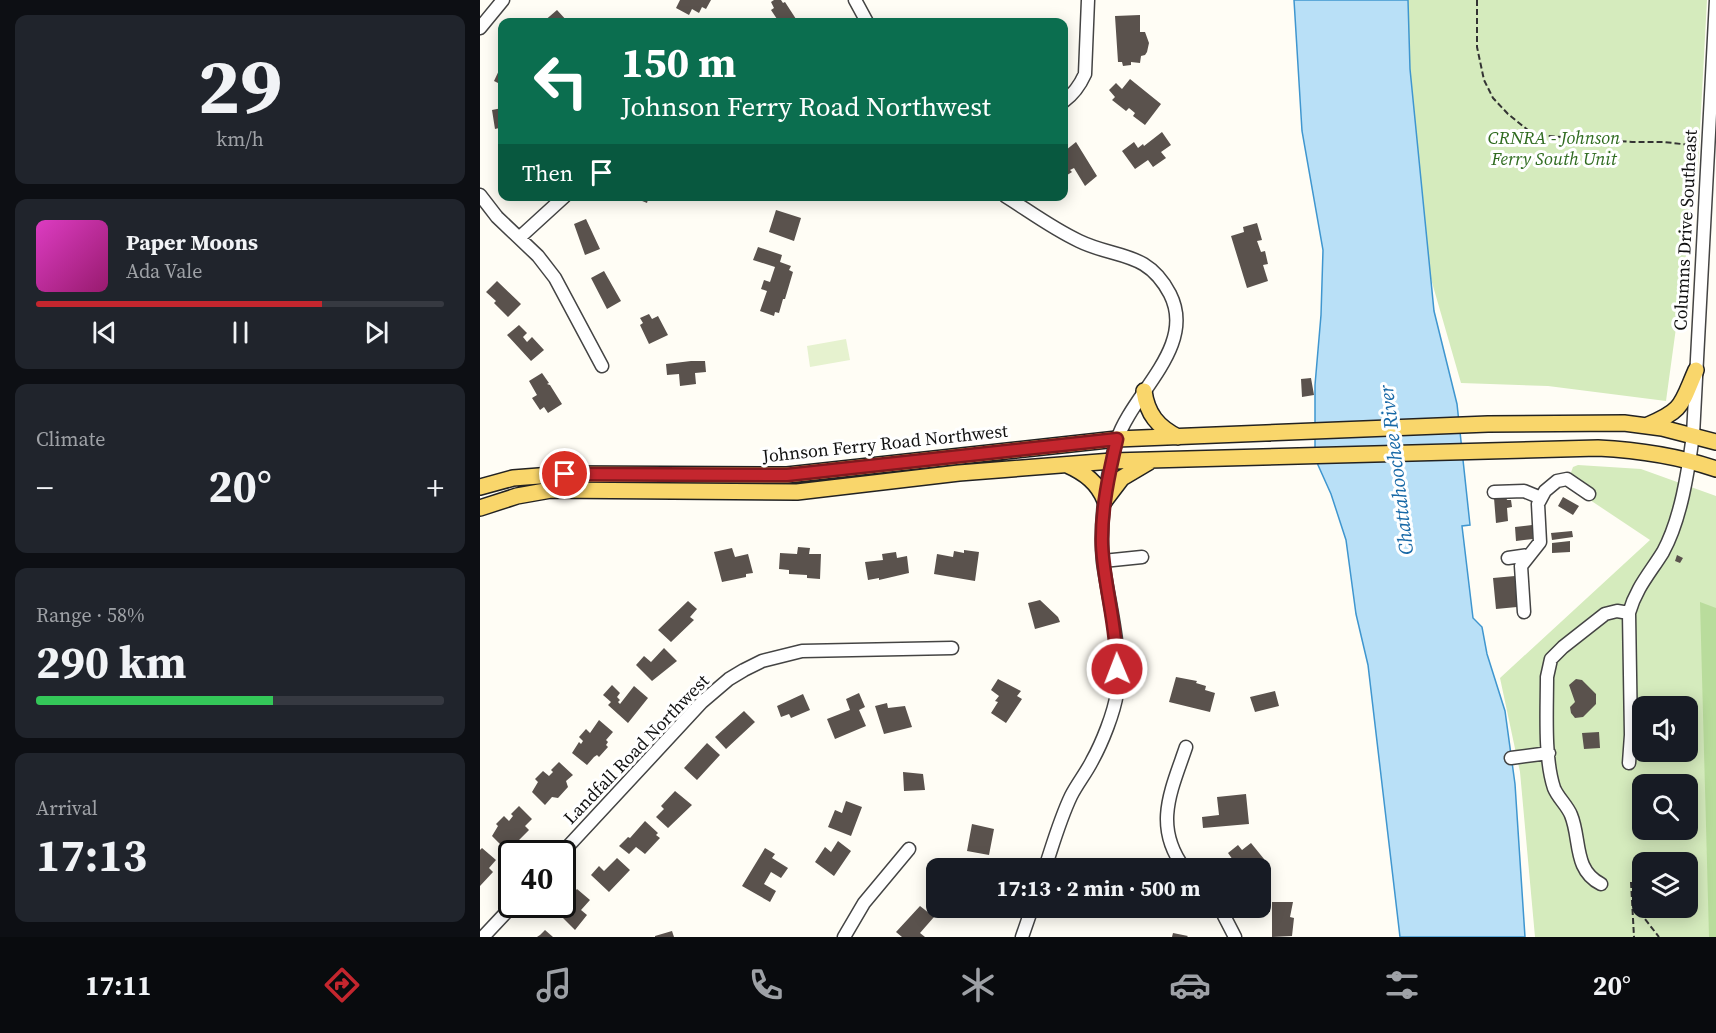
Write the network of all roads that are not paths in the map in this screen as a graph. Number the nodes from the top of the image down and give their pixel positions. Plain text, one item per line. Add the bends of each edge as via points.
1 (502, 0) edge
2 (855, 0) edge
3 (1088, 0) edge
4 (1716, 0) edge
5 (865, 18) edge
6 (480, 28) edge
7 (1068, 98) edge
8 (480, 195) edge
9 (560, 201) edge
10 (1013, 201) edge
11 (519, 238) junction
12 (602, 366) dead end
13 (1696, 370) junction
14 (1144, 392) junction
15 (1647, 426) junction
16 (1693, 435) junction
17 (1178, 437) junction
18 (1117, 439) junction
19 (1716, 442) edge
20 (1151, 460) junction
21 (1112, 461) junction
22 (1689, 461) junction
23 (1065, 464) junction
24 (1716, 469) edge
25 (480, 487) edge
26 (1494, 492) dead end
27 (1589, 494) dead end
28 (1541, 498) junction
29 (1106, 500) junction
30 (480, 508) edge
31 (1529, 555) junction
32 (1142, 557) dead end
33 (1508, 558) dead end
34 (1103, 561) junction
35 (1524, 612) dead end
36 (1629, 613) junction
37 (952, 648) dead end
38 (1185, 747) dead end
39 (1549, 753) junction
40 (1511, 758) dead end
41 (1629, 763) dead end
42 (574, 840) edge
43 (909, 849) dead end
44 (1047, 858) edge
45 (1178, 858) edge
46 (1601, 884) dead end
47 (501, 918) edge
48 (1029, 918) edge
49 (1225, 918) edge
50 (483, 937) edge
51 (844, 937) edge
52 (1022, 937) edge
53 (1235, 937) edge

1 - 6 street
2 - 5 street
3 - 7 street via 1085,74
4 - 13 street, Columns Drive Southeast
8 - 11 street
9 - 11 street
10 - 14 street via 1081,242 1135,258 1166,287 1176,311 1177,328 1169,352
11 - 12 street via 555,278
13 - 15 main road via 1680,408
13 - 16 street, Columns Drive Southeast
14 - 17 main road via 1152,417
14 - 18 street
15 - 16 main road, Johnson Ferry Road Northwest
15 - 17 main road, Johnson Ferry Road Northwest via 1591,422 1488,424
16 - 19 main road, Johnson Ferry Road Northwest
16 - 22 street, Columns Drive Southeast
17 - 18 main road, Johnson Ferry Road Northwest
18 - 21 street
18 - 25 main road, Johnson Ferry Road Northwest via 787,475 565,474 513,478
20 - 21 main road, Johnson Ferry Road Northwest
20 - 22 main road, Johnson Ferry Road Northwest via 1569,449 1623,450
20 - 29 main road via 1122,478
21 - 23 main road, Johnson Ferry Road Northwest
21 - 29 street
22 - 24 main road, Johnson Ferry Road Northwest
22 - 36 street, Columns Drive Southeast via 1680,506 1664,550 1634,596
23 - 29 main road via 1092,480
23 - 30 main road, Johnson Ferry Road Northwest via 959,472 796,492 551,490
26 - 28 street via 1524,491
27 - 28 street via 1567,479 1557,482
28 - 31 street via 1539,542
29 - 34 street
31 - 33 street
31 - 35 street via 1521,566
32 - 34 street
34 - 44 street via 1117,645 1117,693 1094,759 1072,794
36 - 39 street via 1605,614 1551,659 1546,677
36 - 41 street
37 - 42 street, Landfall Road Northwest via 802,651 744,670 702,702
38 - 45 street via 1166,816 1170,846
39 - 40 street
39 - 46 street via 1554,789 1571,815 1582,867
43 - 51 street via 864,903
47 - 50 street
48 - 52 street
49 - 53 street

